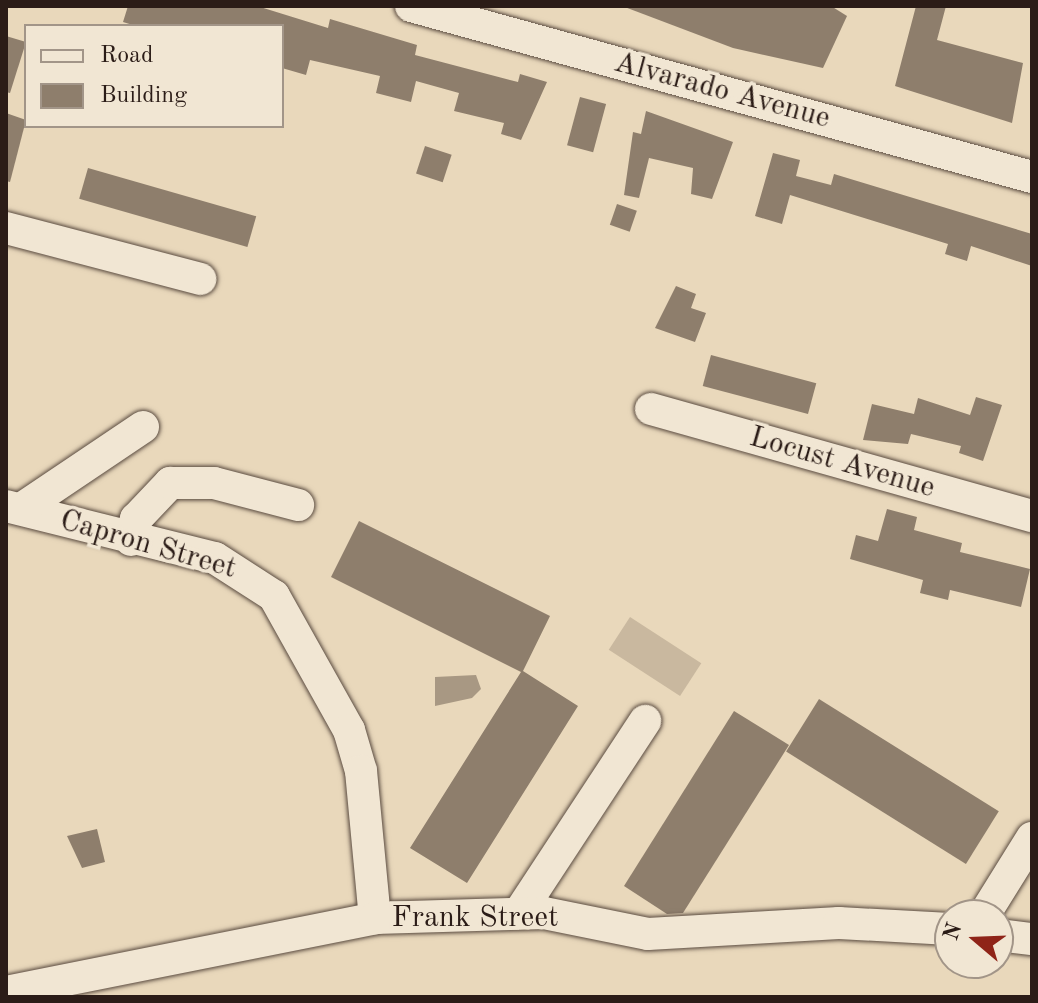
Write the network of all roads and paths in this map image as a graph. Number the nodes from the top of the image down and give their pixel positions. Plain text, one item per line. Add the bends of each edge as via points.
1 (411, 6) edge
2 (507, 19) edge
3 (1032, 177) edge
4 (6, 228) edge
5 (200, 279) dead end
6 (651, 409) dead end
7 (143, 427) dead end
8 (298, 505) dead end
9 (13, 508) edge
10 (1032, 516) edge
11 (131, 540) junction
12 (645, 721) dead end
13 (1032, 838) edge
14 (994, 899) edge
15 (519, 913) junction
16 (375, 918) junction
17 (934, 928) edge
18 (6, 992) edge

1 - 2 street, Alvarado Avenue
2 - 3 street, Alvarado Avenue
4 - 5 street
6 - 10 street, Locust Avenue
7 - 9 street
8 - 11 street via 214,483 170,483 136,519
9 - 11 street, Capron Street
11 - 16 street, Capron Street via 240,568 284,612 349,730 361,771
12 - 15 street
13 - 14 street
15 - 16 street, Frank Street
15 - 17 street, Frank Street via 648,934 839,923
16 - 18 street, Frank Street

